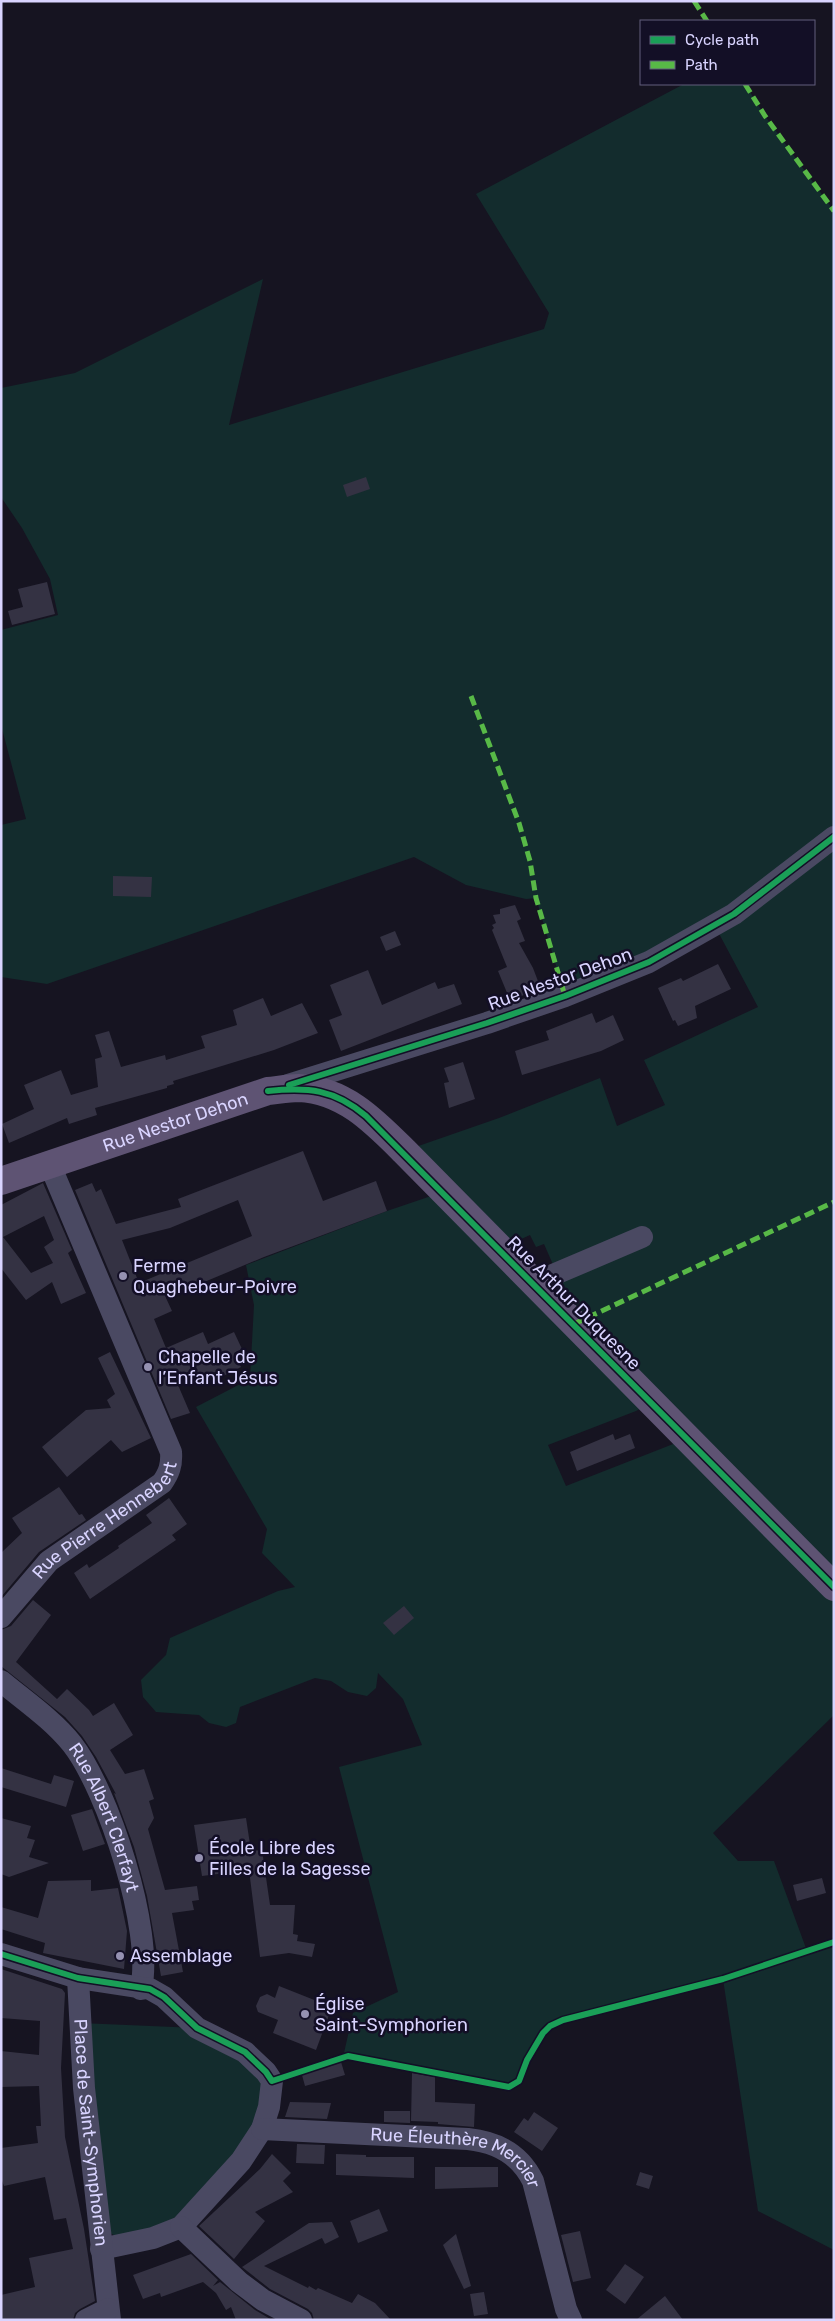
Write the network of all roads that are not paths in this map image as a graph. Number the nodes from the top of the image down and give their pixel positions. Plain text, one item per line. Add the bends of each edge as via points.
1 (834, 837) edge
2 (268, 1091) junction
3 (50, 1165) junction
4 (1, 1181) edge
5 (642, 1237) dead end
6 (534, 1283) junction
7 (834, 1587) edge
8 (1, 1617) edge
9 (1, 1681) edge
10 (1, 1954) edge
11 (78, 1978) junction
12 (141, 1989) junction
13 (262, 2128) junction
14 (180, 2227) junction
15 (101, 2249) junction
16 (109, 2314) edge
17 (86, 2320) edge
18 (301, 2320) edge
19 (572, 2320) edge

1 - 2 street, Rue Nestor Dehon via 734,914 650,962 496,1020
2 - 3 main road, Rue Nestor Dehon
2 - 6 main road, Rue Arthur Duquesne via 315,1090 353,1105 382,1130
3 - 4 main road, Rue Nestor Dehon
3 - 8 street, Rue Pierre Hennebert via 171,1452 172,1463 162,1483 49,1561
5 - 6 street
6 - 7 main road, Rue Arthur Duquesne
9 - 12 street, Rue Albert Clerfayt via 71,1743 96,1782 132,1886 140,1936
10 - 11 street
11 - 12 street, Place de Saint-Symphorien
11 - 15 street, Place de Saint-Symphorien via 84,2088
12 - 13 street, Place de Saint-Symphorien via 150,1989 164,1997 195,2027 245,2052 266,2072 272,2081 272,2094
13 - 14 street, Place de Saint-Symphorien via 241,2161
13 - 19 street, Rue Éleuthère Mercier via 468,2139 486,2141 512,2154 522,2162 533,2181 566,2310
14 - 15 street, Place de Saint-Symphorien via 153,2238
14 - 18 street via 239,2282
15 - 16 street
16 - 17 street

